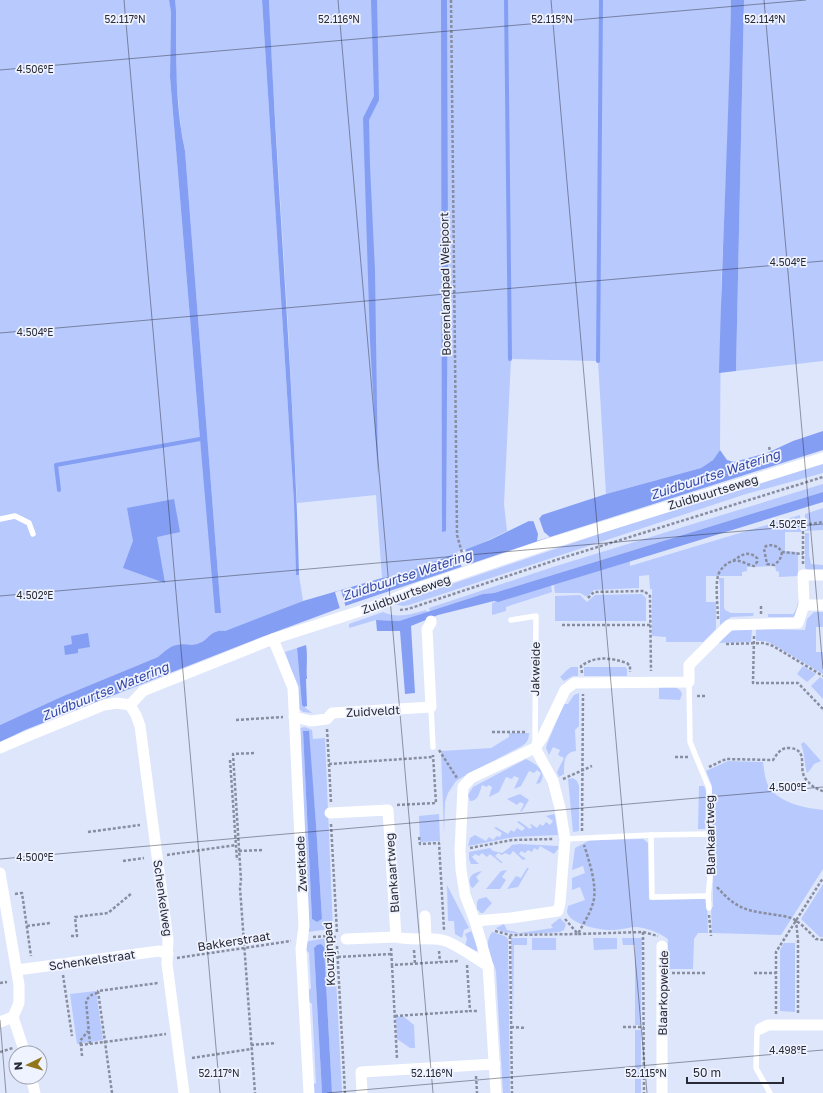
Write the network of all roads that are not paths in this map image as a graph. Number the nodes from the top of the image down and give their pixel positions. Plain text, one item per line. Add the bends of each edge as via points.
1 (823, 458) edge
2 (0, 519) edge
3 (33, 534) dead end
4 (823, 575) edge
5 (804, 605) junction
6 (823, 605) edge
7 (511, 620) dead end
8 (431, 621) dead end
9 (273, 639) junction
10 (689, 682) junction
11 (130, 705) junction
12 (431, 707) junction
13 (294, 717) junction
14 (433, 747) road end
15 (0, 748) edge
16 (535, 748) junction
17 (330, 813) road end
18 (710, 834) junction
19 (651, 835) junction
20 (564, 839) junction
21 (0, 873) edge
22 (708, 896) junction
23 (709, 908) road end
24 (425, 916) dead end
25 (476, 924) junction
26 (393, 937) junction
27 (342, 938) road end
28 (426, 938) junction
29 (662, 946) road end
30 (168, 954) junction
31 (488, 966) junction
32 (17, 970) junction
33 (13, 1017) junction
34 (0, 1022) edge
35 (823, 1025) edge
36 (760, 1029) joint
37 (23, 1045) edge
38 (494, 1064) junction
39 (184, 1093) edge
40 (309, 1093) edge
41 (362, 1093) edge
42 (496, 1093) edge
43 (662, 1093) edge
44 (770, 1093) edge

1 - 9 street, Zuidbuurtseweg via 545,545 419,588 376,606
2 - 3 lane via 15,516 29,523
4 - 5 street via 803,575
5 - 6 street
5 - 10 street, Blankaartweg via 798,623 729,625 689,665
7 - 16 lane, Jakweide via 536,616
8 - 12 street via 427,629
9 - 11 street, Zuidbuurtseweg via 143,691
9 - 13 street, Zwetkade via 293,688
10 - 16 street via 574,683 565,690
10 - 18 lane, Blankaartweg via 690,742 709,788
11 - 15 street via 104,705
11 - 30 street, Schenkelweg via 140,726
12 - 13 street, Zuidveldt via 332,713 327,719 312,721
12 - 14 lane
13 - 40 street, Zwetkade via 304,926 301,949
16 - 20 street via 553,781
16 - 25 street via 472,778 463,787 461,870 465,895
17 - 26 street, Blankaartweg via 388,810
18 - 19 lane
18 - 22 lane, Blankaartweg
19 - 20 lane
19 - 22 lane via 652,897
20 - 25 street via 558,911
21 - 32 street
22 - 23 lane, Blankaartweg
24 - 28 street
25 - 31 street
26 - 27 street
26 - 28 street
28 - 31 street via 444,940 462,955
29 - 43 street, Blaarkopweide
30 - 32 street, Schenkelstraat via 159,951
30 - 39 street, Schenkelweg via 167,964
31 - 38 street
32 - 33 street via 20,1003
33 - 34 street
33 - 37 street
35 - 36 street via 768,1025
36 - 44 lane via 757,1032 756,1068
38 - 41 street via 361,1072
38 - 42 street

